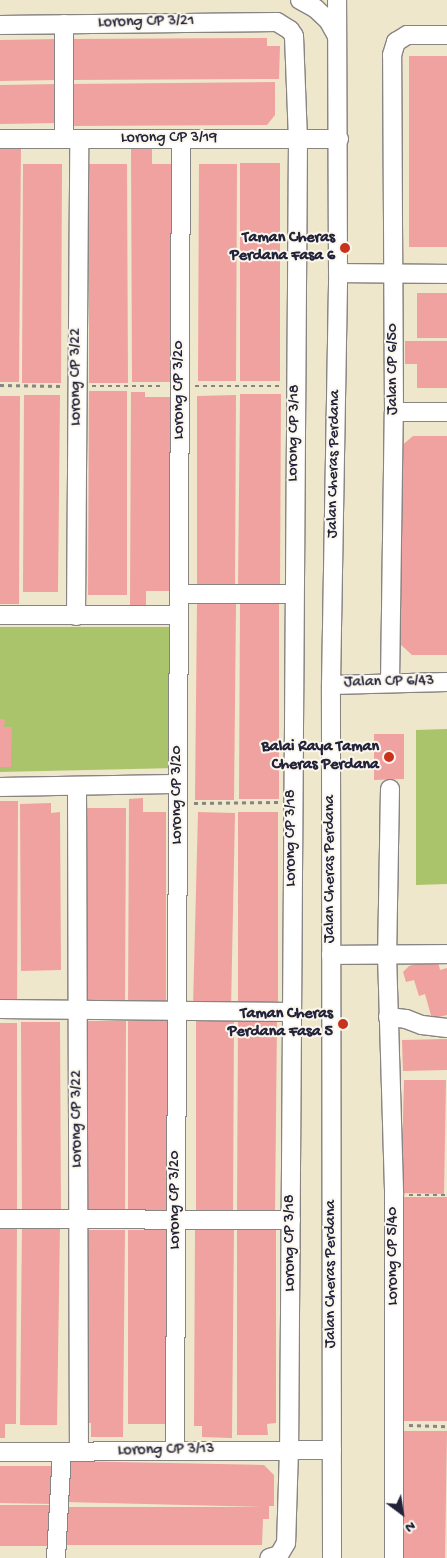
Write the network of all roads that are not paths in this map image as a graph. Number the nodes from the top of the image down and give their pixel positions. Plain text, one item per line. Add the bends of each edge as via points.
1 (300, 0) edge
2 (336, 0) edge
3 (64, 24) junction
4 (0, 25) edge
5 (290, 30) joint
6 (447, 35) edge
7 (337, 36) junction
8 (0, 139) edge
9 (72, 139) junction
10 (181, 139) junction
11 (298, 139) junction
12 (338, 139) junction
13 (338, 273) junction
14 (394, 273) junction
15 (447, 274) edge
16 (394, 412) junction
17 (447, 412) edge
18 (179, 594) junction
19 (293, 594) junction
20 (0, 615) edge
21 (179, 615) junction
22 (76, 616) junction
23 (447, 682) edge
24 (390, 683) junction
25 (332, 685) junction
26 (178, 784) junction
27 (77, 786) junction
28 (0, 787) edge
29 (390, 789) dead end
30 (387, 954) junction
31 (447, 954) edge
32 (331, 956) junction
33 (0, 1009) edge
34 (78, 1010) junction
35 (177, 1011) junction
36 (291, 1012) junction
37 (388, 1017) junction
38 (447, 1028) edge
39 (0, 1219) edge
40 (78, 1220) junction
41 (291, 1220) junction
42 (176, 1221) junction
43 (289, 1450) junction
44 (332, 1450) junction
45 (175, 1451) junction
46 (0, 1452) edge
47 (71, 1452) junction
48 (274, 1557) edge
49 (56, 1558) edge
50 (332, 1558) edge
51 (394, 1558) edge

1 - 7 street via 328,20
2 - 7 street, Jalan Cheras Perdana
3 - 4 street, Lorong CP 3/21
3 - 5 street, Lorong CP 3/21 via 277,22
3 - 9 street, Lorong CP 3/22
5 - 11 street, Lorong CP 3/18 via 294,36
6 - 14 street, Jalan CP 6/50 via 407,35 396,42 392,55
7 - 12 street, Jalan Cheras Perdana
8 - 9 street, Lorong CP 3/19
9 - 10 street, Lorong CP 3/19
9 - 22 street, Lorong CP 3/22 via 77,386
10 - 11 street, Lorong CP 3/19
10 - 18 street, Lorong CP 3/20
11 - 12 street, Lorong CP 3/19
11 - 19 street, Lorong CP 3/18
12 - 13 street, Jalan Cheras Perdana
13 - 14 street
13 - 25 street, Jalan Cheras Perdana
14 - 15 street
14 - 16 street, Jalan CP 6/50
16 - 17 street
16 - 24 street, Jalan CP 6/50
18 - 19 street
18 - 21 street, Lorong CP 3/20
19 - 36 street, Lorong CP 3/18
20 - 22 street
21 - 22 street
21 - 26 street, Lorong CP 3/20
23 - 24 street, Jalan CP 6/43
24 - 25 street, Jalan CP 6/43
25 - 32 street, Jalan Cheras Perdana
26 - 27 street
26 - 35 street, Lorong CP 3/20
27 - 28 street
27 - 34 street, Lorong CP 3/22
29 - 30 street, Lorong CP 5/40
30 - 31 street
30 - 32 street
30 - 37 street, Lorong CP 5/40
32 - 44 street, Jalan Cheras Perdana
33 - 34 street
34 - 35 street
34 - 40 street, Lorong CP 3/22
35 - 36 street
35 - 42 street, Lorong CP 3/20
36 - 41 street, Lorong CP 3/18
37 - 38 street
37 - 51 street, Lorong CP 5/40 via 394,1195
39 - 40 street
40 - 42 street
40 - 47 street, Lorong CP 3/22
41 - 42 street
41 - 43 street, Lorong CP 3/18
42 - 45 street, Lorong CP 3/20
43 - 44 street, Lorong CP 3/13
43 - 45 street, Lorong CP 3/13
43 - 48 street, Lorong CP 3/18 via 286,1543
44 - 50 street, Jalan Cheras Perdana
45 - 47 street, Lorong CP 3/13
46 - 47 street, Lorong CP 3/13
47 - 49 street, Lorong CP 3/22

